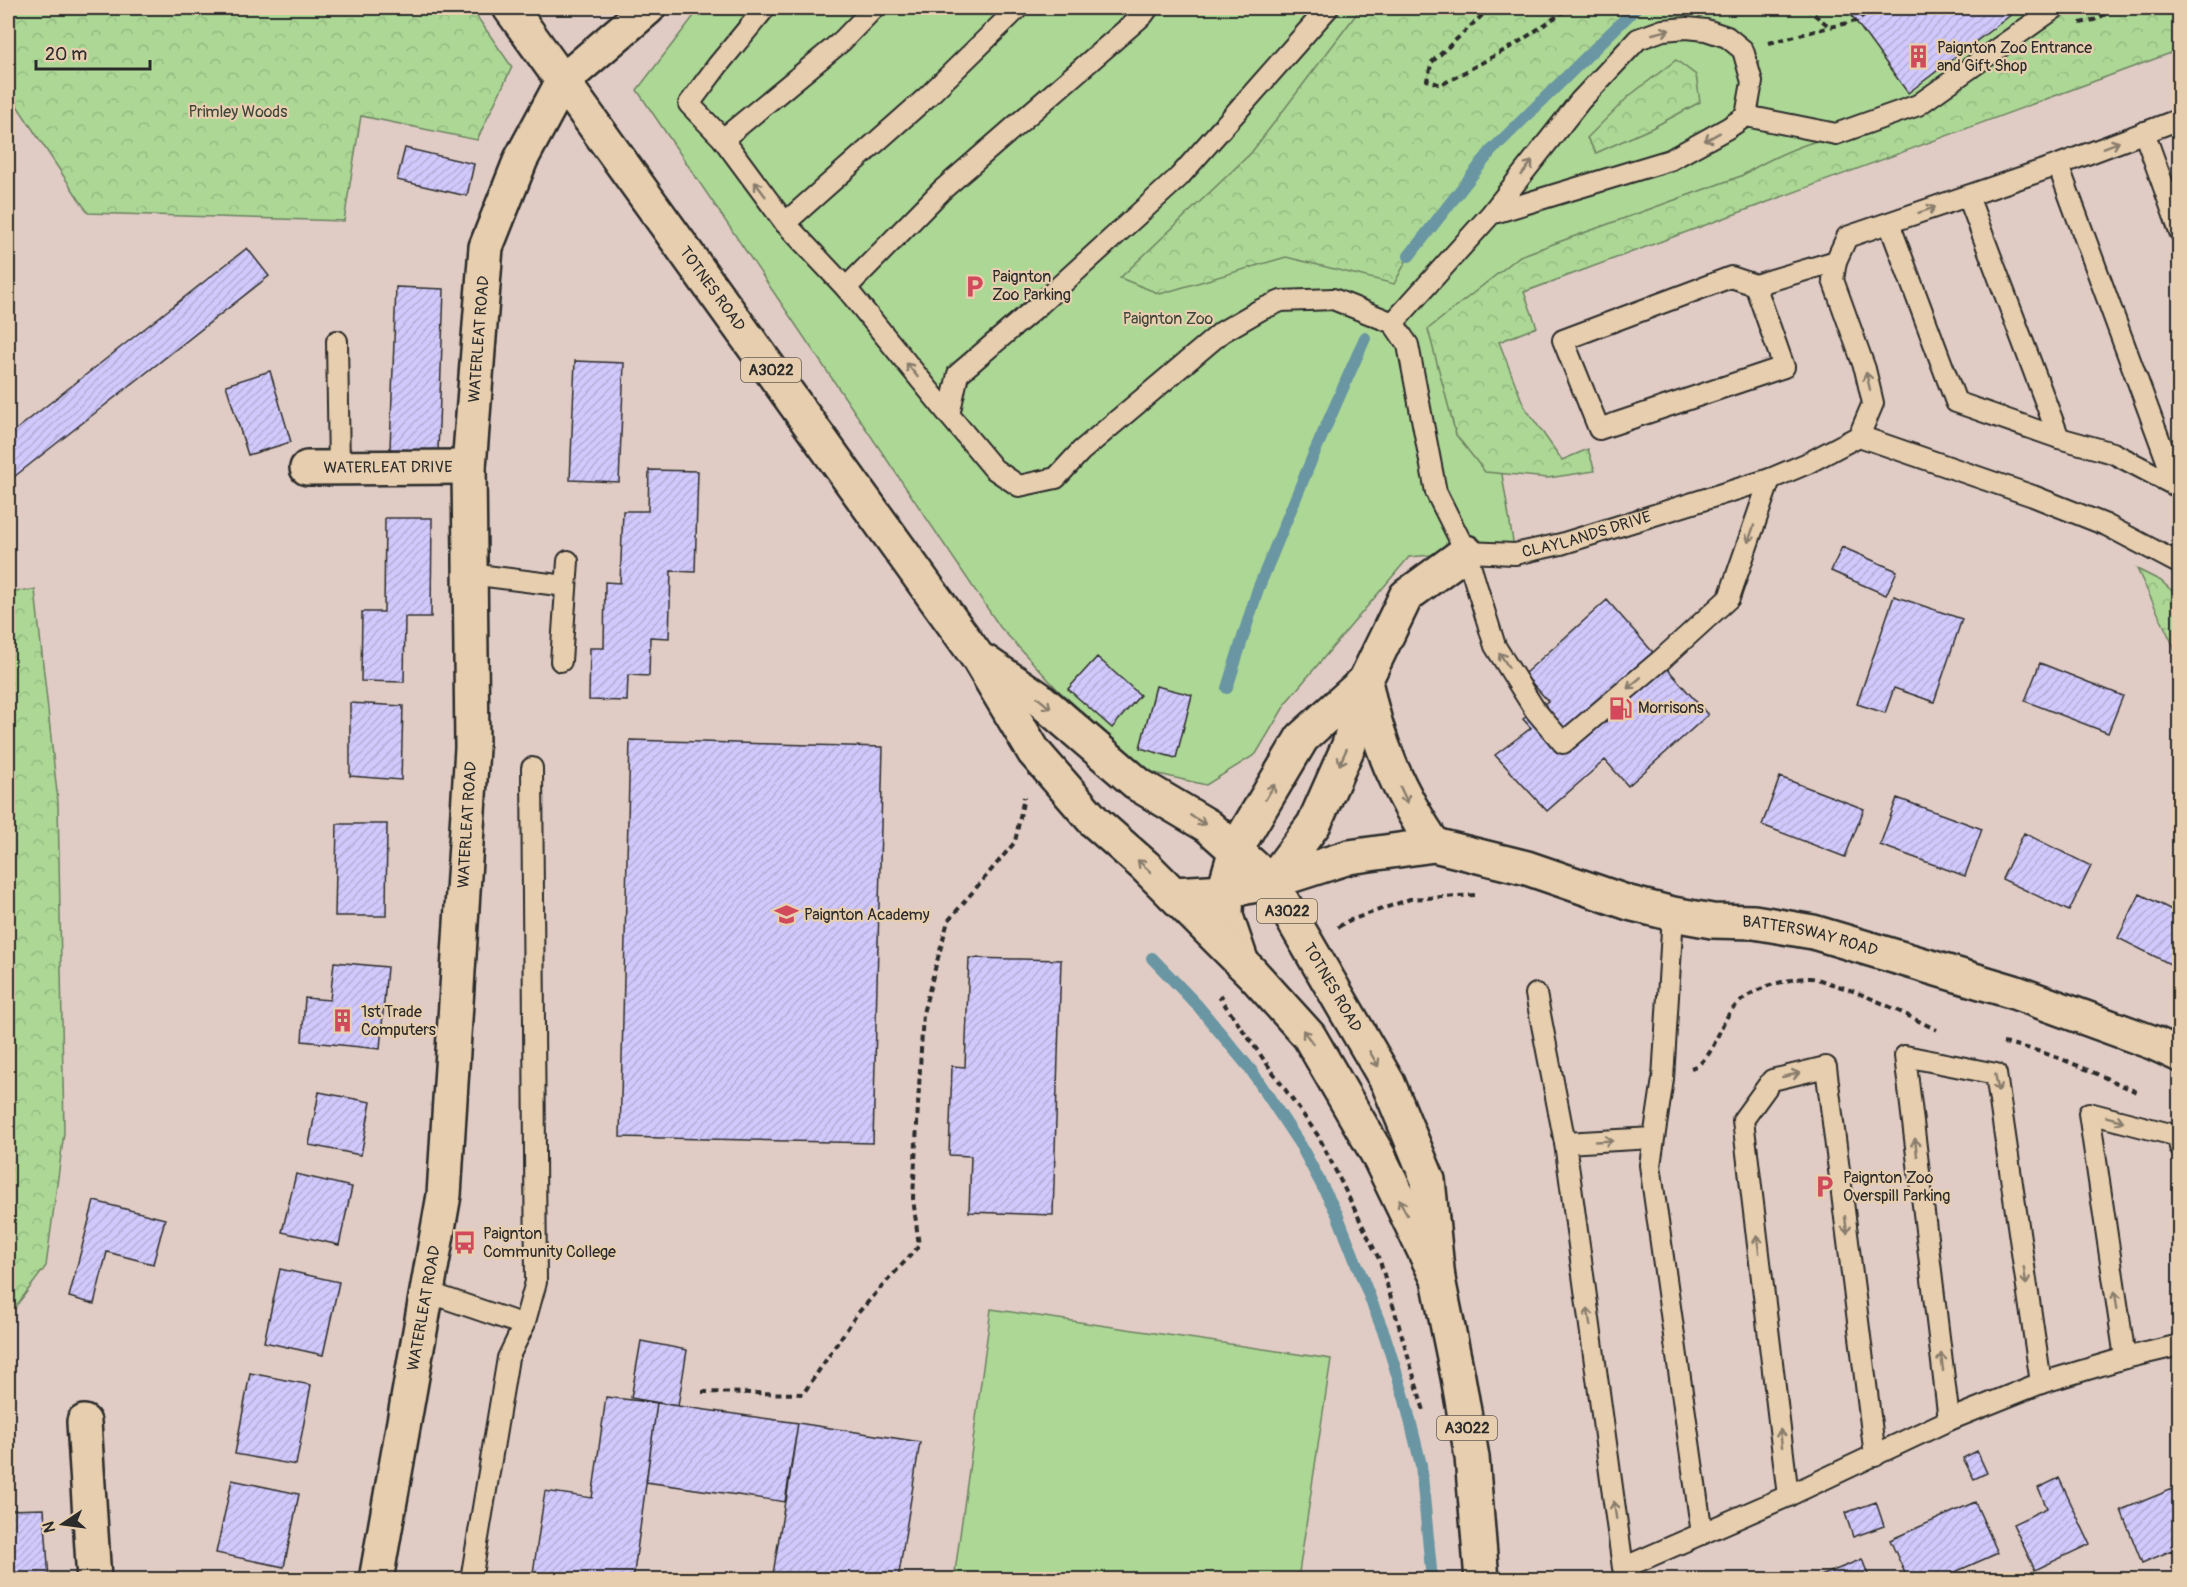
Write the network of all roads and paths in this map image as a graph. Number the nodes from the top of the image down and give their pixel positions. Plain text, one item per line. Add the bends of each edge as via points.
1 (510, 8) edge
2 (648, 8) edge
3 (765, 8) edge
4 (874, 8) edge
5 (1017, 8) edge
6 (1148, 8) edge
7 (1329, 8) edge
8 (1490, 8) edge
9 (1569, 8) edge
10 (1806, 8) edge
11 (1873, 8) edge
12 (2055, 8) edge
13 (1830, 27) junction
14 (1743, 50) junction
15 (563, 81) junction
16 (1746, 116) junction
17 (2180, 119) edge
18 (2144, 132) junction
19 (723, 139) junction
20 (2058, 165) junction
21 (1968, 196) junction
22 (1491, 214) junction
23 (784, 223) junction
24 (1889, 223) junction
25 (2180, 232) edge
26 (1836, 261) junction
27 (1755, 285) junction
28 (846, 288) junction
29 (1393, 323) junction
30 (337, 341) dead end
31 (950, 415) junction
32 (1859, 436) junction
33 (2059, 438) junction
34 (469, 467) junction
35 (307, 468) dead end
36 (339, 468) junction
37 (1770, 479) junction
38 (2178, 486) edge
39 (1466, 552) junction
40 (568, 561) dead end
41 (2180, 564) edge
42 (470, 574) junction
43 (566, 586) junction
44 (978, 658) junction
45 (561, 661) dead end
46 (1365, 681) junction
47 (1034, 752) junction
48 (532, 768) dead end
49 (1434, 845) junction
50 (1236, 849) junction
51 (1271, 882) junction
52 (1227, 891) junction
53 (1173, 894) junction
54 (1673, 914) junction
55 (1242, 963) junction
56 (1536, 994) dead end
57 (2180, 1055) edge
58 (1653, 1138) junction
59 (2179, 1140) edge
60 (1565, 1143) junction
61 (1438, 1279) junction
62 (427, 1292) junction
63 (524, 1325) junction
64 (2180, 1345) edge
65 (2125, 1358) junction
66 (2041, 1383) junction
67 (702, 1392) dead end
68 (1949, 1420) junction
69 (84, 1422) dead end
70 (1875, 1456) junction
71 (1788, 1496) junction
72 (1702, 1534) junction
73 (94, 1580) edge
74 (375, 1580) edge
75 (471, 1580) edge
76 (1482, 1580) edge

1 - 15 street, TOTNES ROAD / A3022
2 - 15 street
3 - 19 lane via 689,104
4 - 19 lane via 842,40
5 - 23 lane via 927,97
6 - 28 lane via 942,189
7 - 31 lane via 1179,177 958,374
8 - 9 path via 1432,62 1427,80 1441,86 1516,44
10 - 13 path
11 - 13 path via 1856,21
12 - 16 lane via 1918,105 1836,134
13 - 14 path
14 - 16 lane via 1752,82
22 -> 14 lane via 1580,101 1638,39 1663,30 1687,28 1727,37
15 - 34 street, WATERLEAT ROAD via 521,159 486,247
15 - 44 street, TOTNES ROAD / A3022
16 -> 22 lane via 1670,160
17 - 18 lane
20 -> 18 lane
18 - 25 lane
23 -> 19 lane
20 - 21 lane
20 - 38 lane
24 -> 21 lane
21 - 33 lane
22 - 29 lane
23 - 28 lane
24 - 26 lane via 1847,237
24 - 33 lane via 1956,402
26 - 27 lane
32 -> 26 lane via 1873,403 1833,280
27 - 27 lane via 1784,367 1599,429 1563,340 1731,277
31 -> 28 lane
29 - 31 lane via 1333,299 1281,302 1260,310 1222,332 1081,451 1056,478 1019,486 994,469
29 - 39 lane via 1408,345 1436,492
30 - 36 lane
32 - 37 lane, CLAYLANDS DRIVE
32 - 41 lane via 2106,525
33 - 38 lane via 2113,453
34 - 36 street, WATERLEAT DRIVE
34 - 42 street, WATERLEAT ROAD
35 - 36 street, WATERLEAT DRIVE
37 - 39 lane, CLAYLANDS DRIVE via 1561,544 1515,554
37 -> 39 lane via 1729,598 1563,743 1535,710 1495,646
39 - 46 street via 1406,596
40 - 43 lane
42 - 43 lane
42 - 62 street, WATERLEAT ROAD via 472,748 444,1195
43 - 45 lane
44 - 47 street, TOTNES ROAD / A3022
44 -> 50 street, TOTNES ROAD / A3022 via 1038,698 1139,785 1208,826
46 -> 49 street via 1384,754 1409,808
50 -> 46 street via 1302,738
46 -> 51 street via 1349,745 1314,824
53 -> 47 street, TOTNES ROAD / A3022 via 1094,821
47 - 67 path via 1015,842 948,921 923,1013 913,1198 918,1246 857,1314 803,1394
48 - 63 lane via 536,1282
49 - 51 street, BATTERSWAY ROAD via 1349,857
49 - 54 street, BATTERSWAY ROAD via 1527,868
50 - 51 street, TOTNES ROAD / A3022
50 - 52 street
51 - 52 street, BATTERSWAY ROAD
51 -> 61 street, TOTNES ROAD / A3022 via 1388,1083 1428,1180
52 - 53 street, BATTERSWAY ROAD
52 - 55 street via 1226,916
53 - 55 street, TOTNES ROAD / A3022
54 - 57 street, BATTERSWAY ROAD via 1814,932 2014,992
54 - 58 lane via 1663,1079
61 -> 55 street, TOTNES ROAD / A3022 via 1378,1155 1309,1036
56 - 60 lane
60 -> 58 lane
58 - 72 lane via 1650,1165
65 -> 59 lane via 2089,1113
72 -> 60 lane via 1623,1568
61 - 76 street, TOTNES ROAD / A3022 via 1472,1457
62 - 63 lane
62 - 74 street, WATERLEAT ROAD
63 - 75 lane via 508,1358
64 - 65 lane
65 - 66 lane
66 - 68 lane
68 -> 66 lane via 1905,1056 1996,1074
68 - 70 lane
69 - 73 street
70 - 71 lane
71 -> 70 lane via 1743,1120 1772,1080 1826,1067
71 - 72 lane

